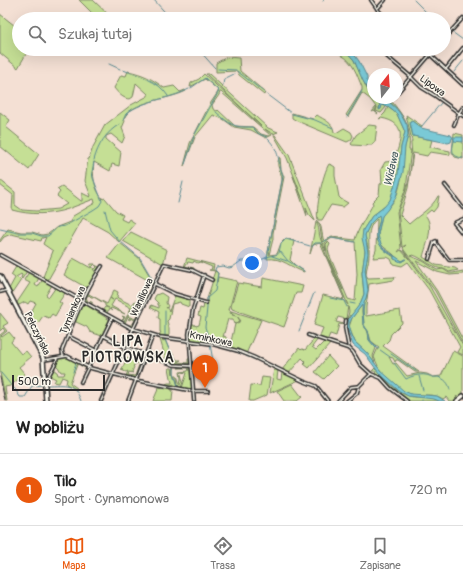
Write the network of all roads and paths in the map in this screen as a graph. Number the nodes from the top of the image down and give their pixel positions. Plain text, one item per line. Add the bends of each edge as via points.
1 (371, 0) edge
2 (385, 0) edge
3 (377, 9) junction
4 (380, 12) edge
5 (463, 18) edge
6 (451, 31) edge
7 (463, 48) edge
8 (386, 56) edge
9 (429, 56) edge
10 (431, 56) edge
11 (446, 69) junction
12 (411, 77) junction
13 (463, 85) edge
14 (403, 86) edge
15 (463, 107) edge
16 (458, 113) junction
17 (463, 116) edge
18 (454, 125) dead end
19 (446, 185) dead end
20 (463, 208) edge
21 (463, 219) edge
22 (463, 234) edge
23 (0, 255) edge
24 (429, 259) dead end
25 (463, 260) edge
26 (102, 266) dead end
27 (204, 275) junction
28 (0, 276) edge
29 (212, 280) dead end
30 (155, 284) junction
31 (8, 290) junction
32 (0, 292) edge
33 (196, 300) junction
34 (82, 301) junction
35 (206, 303) dead end
36 (112, 318) junction
37 (346, 320) dead end
38 (133, 329) junction
39 (153, 335) junction
40 (308, 335) dead end
41 (69, 336) junction
42 (104, 336) junction
43 (189, 341) junction
44 (125, 347) junction
45 (349, 349) junction
46 (97, 351) junction
47 (146, 354) junction
48 (63, 356) junction
49 (57, 358) junction
50 (43, 360) junction
51 (191, 366) junction
52 (89, 367) junction
53 (113, 374) junction
54 (371, 374) junction
55 (47, 379) dead end
56 (136, 380) junction
57 (81, 382) dead end
58 (360, 386) junction
59 (193, 391) junction
60 (208, 391) dead end
61 (463, 396) edge
62 (46, 401) edge
63 (101, 401) edge
64 (128, 401) edge
65 (194, 401) edge
66 (328, 401) edge
67 (338, 401) edge
68 (346, 401) edge
69 (407, 401) edge
70 (457, 401) edge

1 - 3 street
2 - 3 street
3 - 4 street
5 - 6 street
7 - 11 street
8 - 12 street, Lipowa
9 - 12 street
10 - 11 street
11 - 13 street
12 - 14 street
12 - 16 street, Lipowa
15 - 16 street
16 - 17 street, Lipowa
16 - 18 street
19 - 20 street
21 - 22 street via 454,223
23 - 34 street, Kminkowa
24 - 25 street via 435,243 448,259
26 - 34 street, Tymiankowa
27 - 29 street
27 - 30 street, Waniliowa via 164,264
27 - 33 street
28 - 31 main road, Pełczyńska
30 - 33 street
30 - 38 street, Waniliowa
31 - 32 street
31 - 50 main road, Pełczyńska
33 - 35 street
33 - 43 street
34 - 36 street, Kminkowa
34 - 41 street, Tymiankowa
36 - 38 street, Kminkowa
36 - 42 street
37 - 45 street
38 - 39 street, Kminkowa
38 - 44 street, Waniliowa
39 - 43 street, Kminkowa
39 - 47 street
40 - 45 street
41 - 46 street
41 - 48 street, Tymiankowa via 62,350
42 - 44 street
42 - 46 street
43 - 51 street
43 - 66 street, Kminkowa via 221,346 253,357 316,386
44 - 47 street
44 - 53 street, Waniliowa
45 - 54 street
46 - 52 street
47 - 51 street via 176,366
47 - 56 street
48 - 49 street
48 - 52 street
49 - 50 street
49 - 55 street
50 - 62 main road, Pełczyńska
51 - 59 street
52 - 53 street
52 - 57 street
53 - 56 street
53 - 63 street, Waniliowa
54 - 58 street
54 - 69 street via 381,378
56 - 59 street
56 - 64 street
58 - 67 street via 351,387
58 - 68 street via 357,394
59 - 60 street
59 - 65 street
61 - 70 main road

